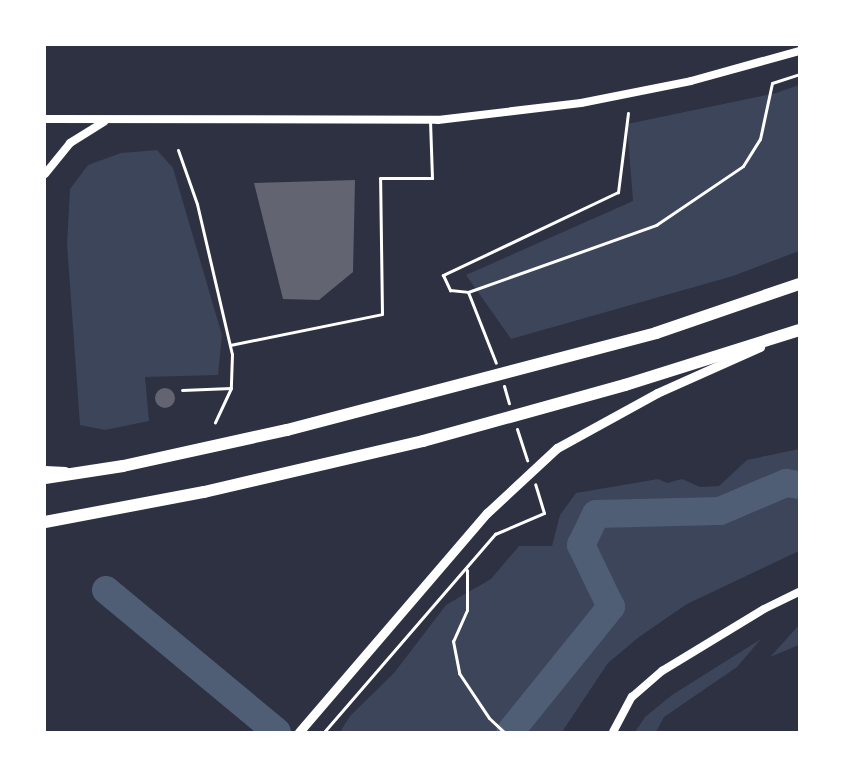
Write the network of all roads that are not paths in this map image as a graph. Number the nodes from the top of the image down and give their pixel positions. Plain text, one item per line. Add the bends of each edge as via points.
1 (799, 51) edge
2 (45, 119) edge
3 (108, 120) junction
4 (430, 120) junction
5 (178, 150) dead end
6 (45, 174) edge
7 (799, 284) edge
8 (796, 331) edge
9 (230, 345) junction
10 (231, 388) junction
11 (182, 390) dead end
12 (215, 422) dead end
13 (45, 470) edge
14 (82, 472) junction
15 (45, 478) edge
16 (45, 522) edge
17 (799, 592) edge
18 (299, 732) edge
19 (613, 732) edge

1 - 4 street via 691,81 581,103
2 - 3 street
3 - 4 street
3 - 6 street via 70,143
4 - 9 lane via 432,178 380,178 382,314
5 - 9 lane via 197,204
7 - 14 highway via 656,333 501,375 287,430
8 - 16 highway via 423,441 204,492
8 - 18 main road via 657,393 557,448 487,513
9 - 10 lane
10 - 11 lane
10 - 12 lane
13 - 14 main road
14 - 15 highway
17 - 19 street via 663,671 632,697

